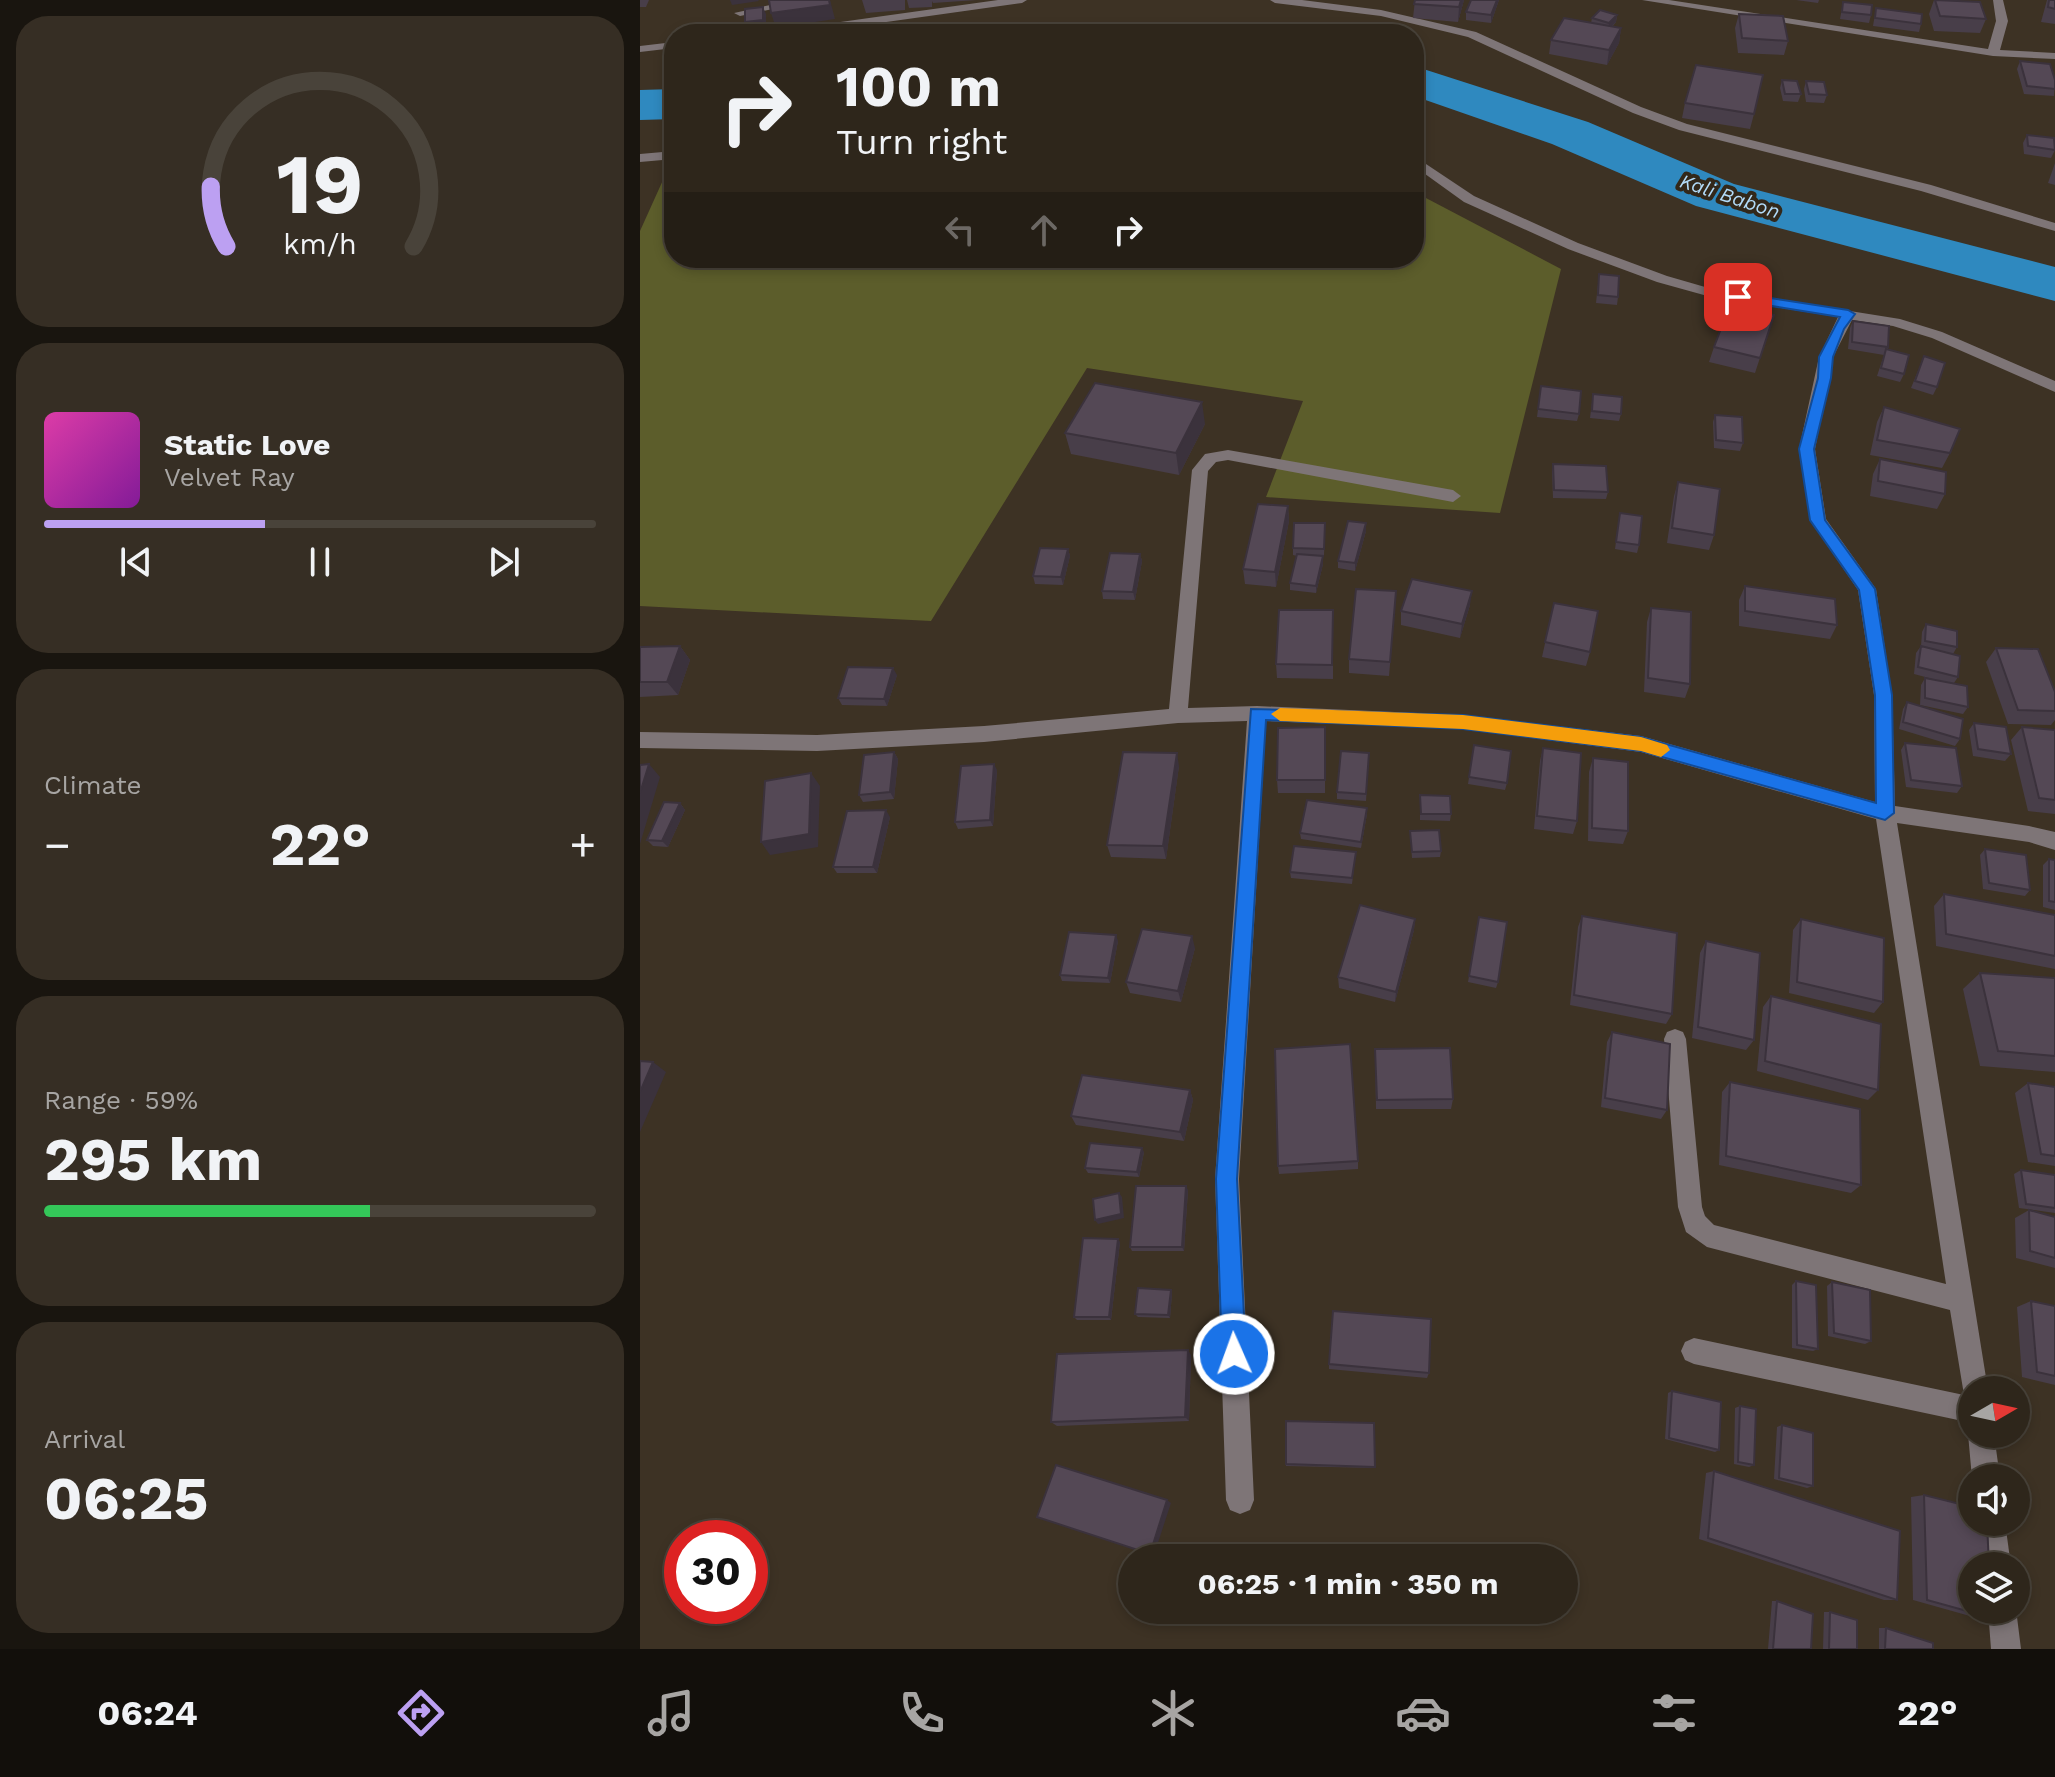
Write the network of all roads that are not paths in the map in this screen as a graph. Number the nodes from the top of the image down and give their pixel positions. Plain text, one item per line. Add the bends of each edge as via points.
1 (811, 0) edge
2 (1022, 0) edge
3 (1275, 0) edge
4 (1647, 0) edge
5 (1998, 0) edge
6 (740, 13) dead end
7 (848, 24) edge
8 (664, 46) edge
9 (640, 49) edge
10 (1993, 53) junction
11 (2055, 56) edge
12 (664, 156) edge
13 (640, 158) edge
14 (1424, 167) edge
15 (2055, 227) edge
16 (1848, 314) junction
17 (2055, 387) edge
18 (1453, 496) dead end
19 (1257, 713) junction
20 (1178, 716) junction
21 (640, 740) edge
22 (1885, 813) junction
23 (2055, 841) edge
24 (1675, 1039) dead end
25 (1962, 1301) junction
26 (1694, 1351) dead end
27 (1973, 1376) edge
28 (1958, 1407) edge
29 (1240, 1500) dead end
30 (2003, 1624) edge
31 (2006, 1649) edge

1 - 6 street
2 - 7 street
3 - 15 street via 1381,13 1472,34 1683,127 1912,184
4 - 10 street
5 - 10 street via 2002,21
8 - 9 street
10 - 11 street
12 - 13 street
14 - 16 street via 1469,199 1662,279 1711,293
16 - 17 street via 1937,335
16 - 22 street via 1826,357 1807,449 1818,520 1867,589 1883,695
18 - 20 street via 1228,455 1211,458 1200,470
19 - 20 street
19 - 22 street via 1463,722 1641,744
19 - 29 street via 1227,1179
20 - 21 street via 817,743
22 - 23 street
22 - 25 street
24 - 25 street via 1690,1207 1695,1223 1707,1235
25 - 27 street
26 - 28 street
30 - 31 street

